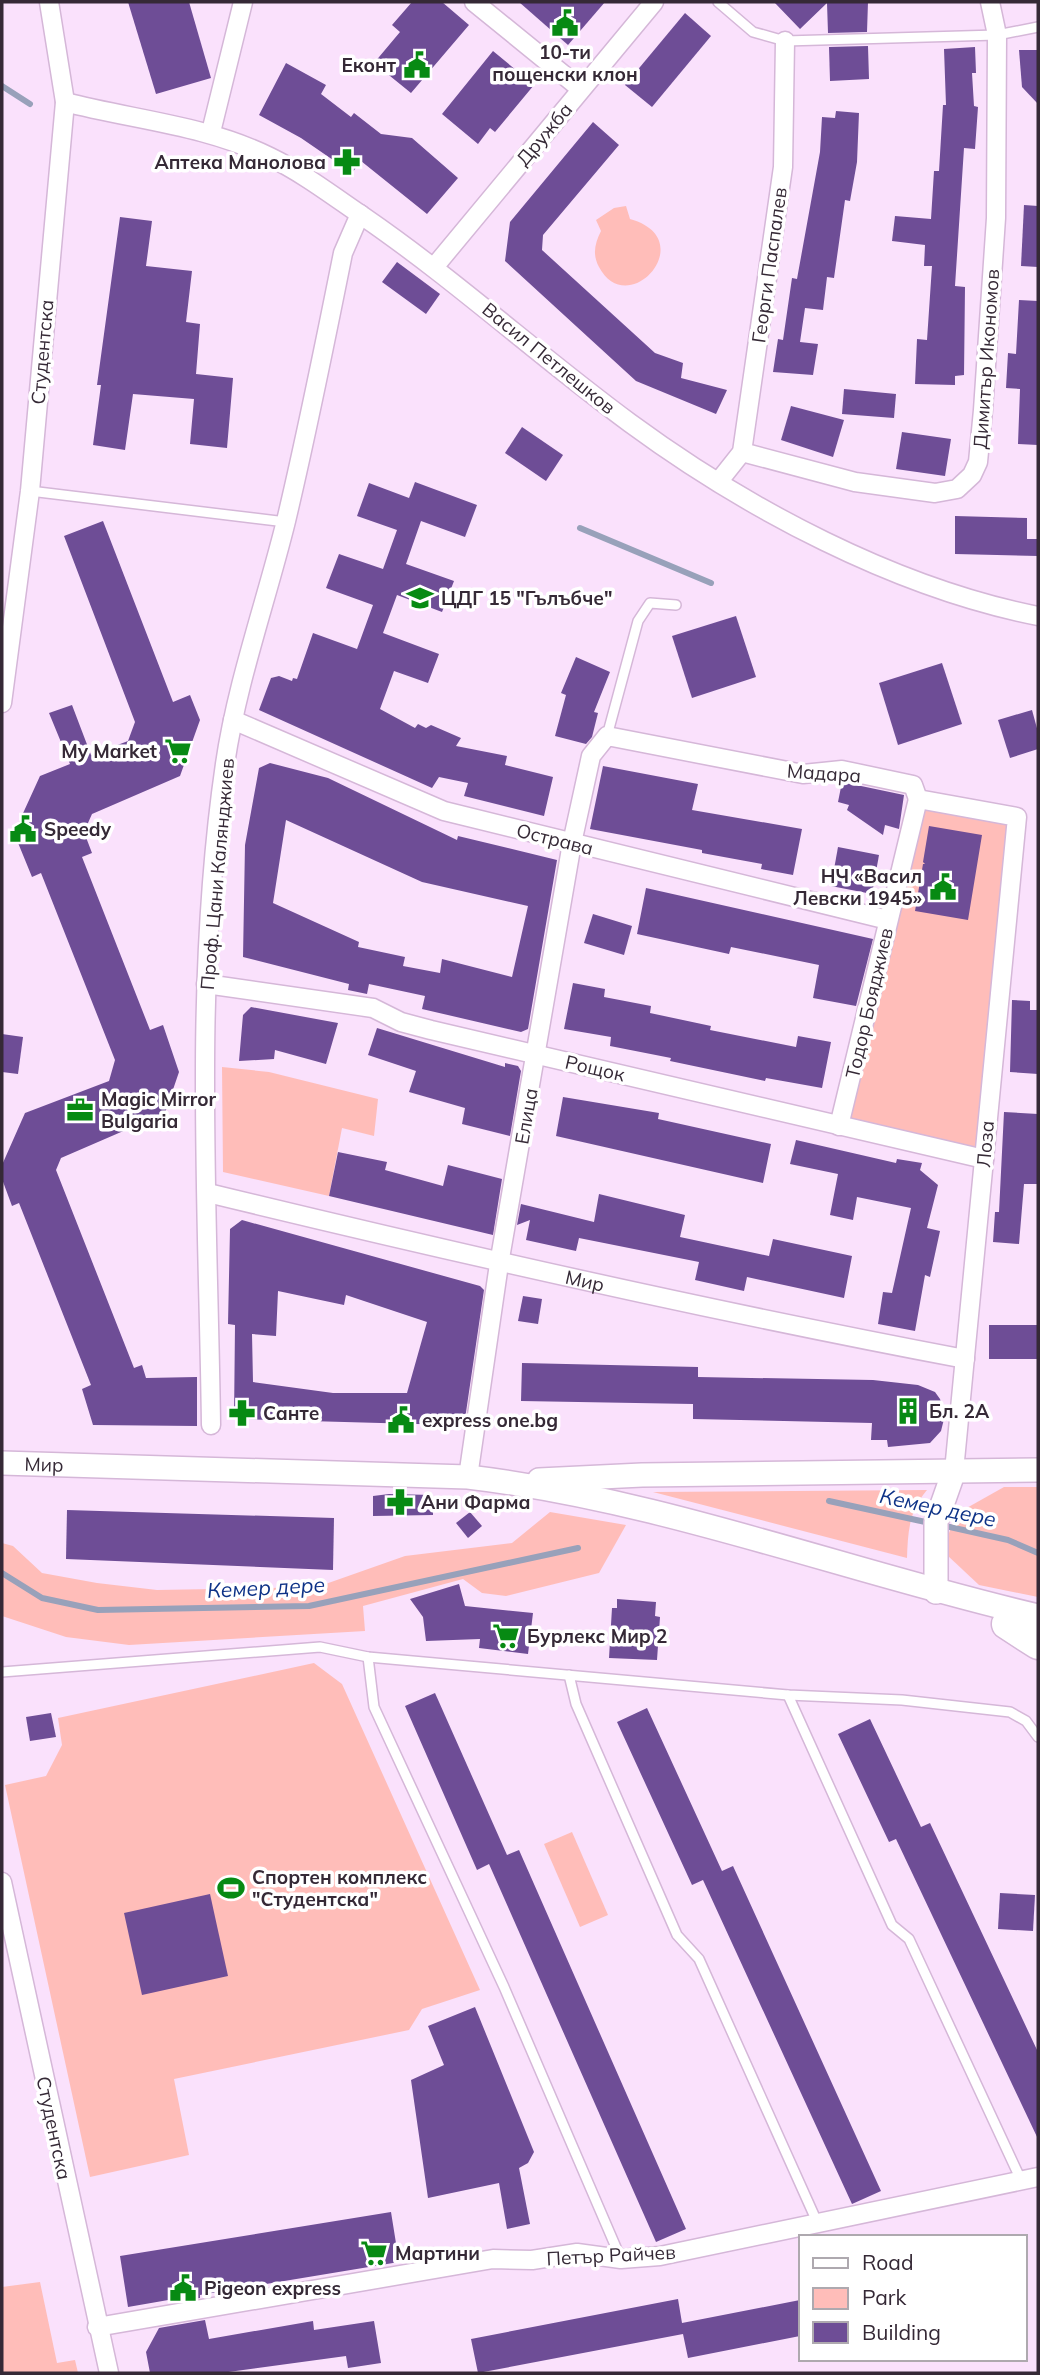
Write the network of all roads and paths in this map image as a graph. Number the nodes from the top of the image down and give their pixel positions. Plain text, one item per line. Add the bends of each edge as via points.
1 (49, 2) edge
2 (243, 2) edge
3 (474, 2) edge
4 (654, 2) edge
5 (718, 2) edge
6 (990, 2) edge
7 (1038, 27) edge
8 (997, 35) junction
9 (785, 41) junction
10 (581, 89) junction
11 (65, 102) junction
12 (211, 132) junction
13 (360, 214) junction
14 (435, 266) junction
15 (742, 452) junction
16 (719, 481) junction
17 (30, 491) junction
18 (285, 522) junction
19 (676, 605) dead end
20 (1038, 616) edge
21 (2, 703) edge
22 (233, 720) junction
23 (607, 736) junction
24 (918, 799) junction
25 (1017, 817) joint
26 (572, 843) junction
27 (888, 920) junction
28 (206, 984) junction
29 (538, 1054) junction
30 (839, 1126) junction
31 (984, 1159) junction
32 (208, 1193) junction
33 (499, 1264) junction
34 (965, 1359) junction
35 (211, 1424) dead end
36 (2, 1463) edge
37 (1038, 1470) edge
38 (954, 1471) junction
39 (468, 1477) junction
40 (504, 1482) junction
41 (936, 1592) junction
42 (1038, 1616) edge
43 (1007, 1624) junction
44 (1038, 1634) edge
45 (1038, 1644) edge
46 (368, 1657) junction
47 (2, 1672) edge
48 (569, 1675) junction
49 (788, 1695) junction
50 (1038, 1737) edge
51 (2, 1882) edge
52 (1030, 2178) edge
53 (818, 2224) junction
54 (621, 2259) junction
55 (97, 2327) junction
56 (109, 2373) edge

1 - 11 street, Студентска
2 - 12 street
3 - 10 street
4 - 10 street, Дружба
5 - 9 lane via 753,32
6 - 8 street, Димитър Икономов
7 - 8 lane
8 - 9 lane
8 - 15 street, Димитър Икономов via 996,218 982,423 972,475 957,489 935,493 855,482
9 - 15 street, Георги Паспалев via 783,167
10 - 14 street, Дружба
11 - 12 street, Васил Петлешков
11 - 17 street, Студентска
12 - 13 street, Васил Петлешков via 274,159
13 - 14 street, Васил Петлешков
13 - 18 street, Проф. Цани Калянджиев via 343,253
14 - 16 street, Васил Петлешков via 630,424
15 - 16 street
16 - 20 street, Васил Петлешков via 829,543 908,579 990,607
17 - 18 lane
17 - 21 street, Студентска
18 - 22 street, Проф. Цани Калянджиев
19 - 23 lane via 650,603 638,621
22 - 26 street, Острава via 444,811
22 - 28 street, Проф. Цани Калянджиев via 212,884
23 - 24 street, Мадара via 803,775 842,770 913,785
23 - 26 street, Елица via 591,756
24 - 25 street, Мадара
24 - 27 street, Тодор Бояджиев
25 - 31 street, Лоза
26 - 27 street, Острава
26 - 29 street, Елица
27 - 30 street, Тодор Бояджиев
28 - 29 street, Рощок via 373,1008 401,1022
28 - 32 street, Проф. Цани Калянджиев via 203,1080
29 - 30 street, Рощок
29 - 33 street, Елица
30 - 31 street, Рощок
31 - 34 street, Лоза
32 - 33 street, Мир
32 - 35 street, Проф. Цани Калянджиев
33 - 34 street, Мир
33 - 39 street, Елица
34 - 38 street, Лоза
36 - 39 street, Мир
37 - 38 street, Мир
38 - 40 street, Мир via 642,1475
38 - 41 street via 936,1522
39 - 40 street, Мир
40 - 41 street, Мир via 615,1504
41 - 42 street, Мир
41 - 43 street, Мир
43 - 44 street, Мир
43 - 45 highway
46 - 47 lane via 320,1647
46 - 48 lane
46 - 54 lane via 374,1707 504,1987
48 - 49 lane
48 - 53 lane via 576,1704 677,1935 698,1959
49 - 50 lane via 902,1700 1010,1712 1026,1721
49 - 52 lane via 892,1925 909,1939
51 - 55 street, Студентска
52 - 53 street, Петър Райчев
53 - 54 street, Петър Райчев via 660,2256
54 - 55 street, Петър Райчев via 577,2253 532,2260 493,2259
55 - 56 street, Студентска

